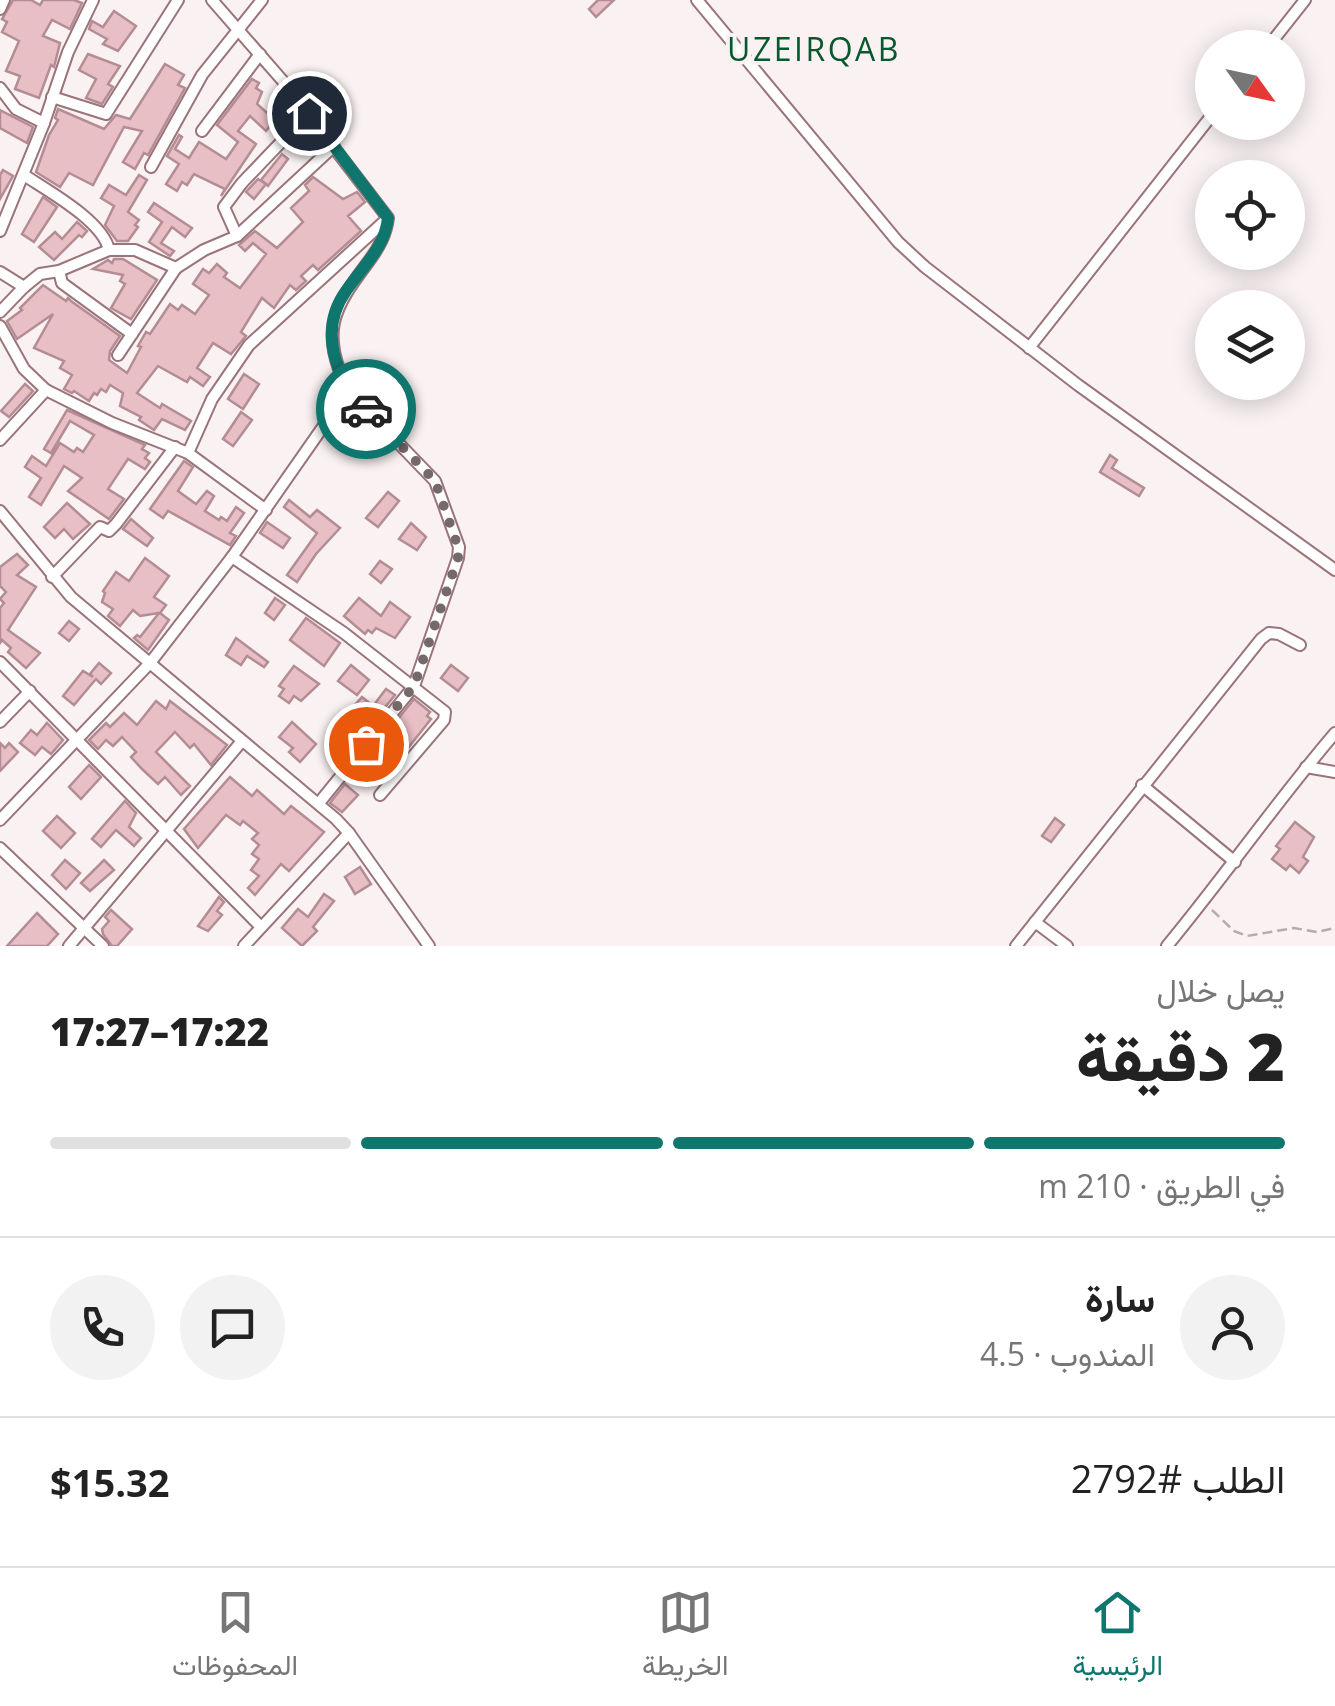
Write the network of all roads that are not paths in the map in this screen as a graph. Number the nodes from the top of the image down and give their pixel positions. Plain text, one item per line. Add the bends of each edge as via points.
1 (4, 0) edge
2 (93, 0) edge
3 (178, 0) edge
4 (212, 0) edge
5 (262, 0) edge
6 (697, 0) edge
7 (1305, 0) edge
8 (0, 9) edge
9 (237, 28) junction
10 (1281, 30) edge
11 (260, 54) junction
12 (0, 88) edge
13 (52, 97) junction
14 (309, 113) junction
15 (44, 123) junction
16 (202, 131) dead end
17 (1195, 137) edge
18 (334, 146) junction
19 (151, 167) dead end
20 (24, 175) junction
21 (388, 218) junction
22 (0, 231) edge
23 (238, 236) junction
24 (108, 250) junction
25 (176, 268) junction
26 (59, 271) junction
27 (0, 272) edge
28 (24, 286) junction
29 (0, 312) edge
30 (0, 326) edge
31 (132, 334) junction
32 (1029, 348) junction
33 (118, 355) dead end
34 (46, 390) junction
35 (348, 391) junction
36 (0, 440) edge
37 (176, 448) junction
38 (188, 453) junction
39 (266, 510) junction
40 (0, 511) edge
41 (232, 557) junction
42 (1335, 570) edge
43 (52, 577) junction
44 (1300, 645) dead end
45 (0, 662) edge
46 (150, 663) junction
47 (414, 686) junction
48 (30, 691) junction
49 (0, 722) edge
50 (1335, 733) edge
51 (78, 740) junction
52 (242, 742) junction
53 (1306, 767) junction
54 (1335, 772) edge
55 (1142, 785) junction
56 (380, 795) dead end
57 (318, 803) junction
58 (0, 820) edge
59 (168, 832) junction
60 (349, 833) junction
61 (0, 848) edge
62 (1235, 862) junction
63 (1035, 922) junction
64 (261, 927) junction
65 (85, 928) junction
66 (68, 946) edge
67 (103, 946) edge
68 (244, 946) edge
69 (429, 946) edge
70 (1016, 946) edge
71 (1067, 946) edge
72 (1167, 946) edge

1 - 8 street
2 - 13 street
3 - 13 street via 106,114
4 - 9 street
5 - 9 street
6 - 32 street via 898,242
7 - 10 street
9 - 11 street
9 - 19 street
11 - 14 street
11 - 16 street
12 - 15 street via 16,110
13 - 15 street
14 - 18 street
14 - 23 street via 226,203
15 - 20 street
17 - 32 street
18 - 21 street
18 - 23 street
20 - 22 street
20 - 24 street via 94,225
21 - 35 street via 382,241 335,310 332,346
21 - 38 street via 249,345 212,399
23 - 25 street
24 - 25 street via 135,250
24 - 26 street
25 - 31 street
26 - 28 street
26 - 31 street via 62,284
27 - 28 street
28 - 29 street
30 - 34 street via 24,369
31 - 33 street
32 - 42 street
34 - 36 street
34 - 37 street
35 - 39 street
35 - 47 street via 435,481 457,540 458,558
37 - 38 street
37 - 43 street via 116,524 96,530
38 - 39 street
39 - 41 street
40 - 43 street
41 - 46 street
41 - 47 street
43 - 46 street
44 - 55 street via 1279,634 1261,639
45 - 48 street
46 - 51 street
46 - 52 street
47 - 56 street via 446,715
47 - 57 street
48 - 49 street
48 - 51 street
50 - 53 street
51 - 58 street
51 - 59 street
52 - 57 street
52 - 59 street
53 - 54 street
53 - 62 street
55 - 62 street
55 - 63 street
57 - 60 street
59 - 64 street
59 - 65 street
60 - 64 street
60 - 69 street
61 - 65 street
62 - 72 street
63 - 70 street
63 - 71 street
64 - 68 street
65 - 66 street
65 - 67 street

